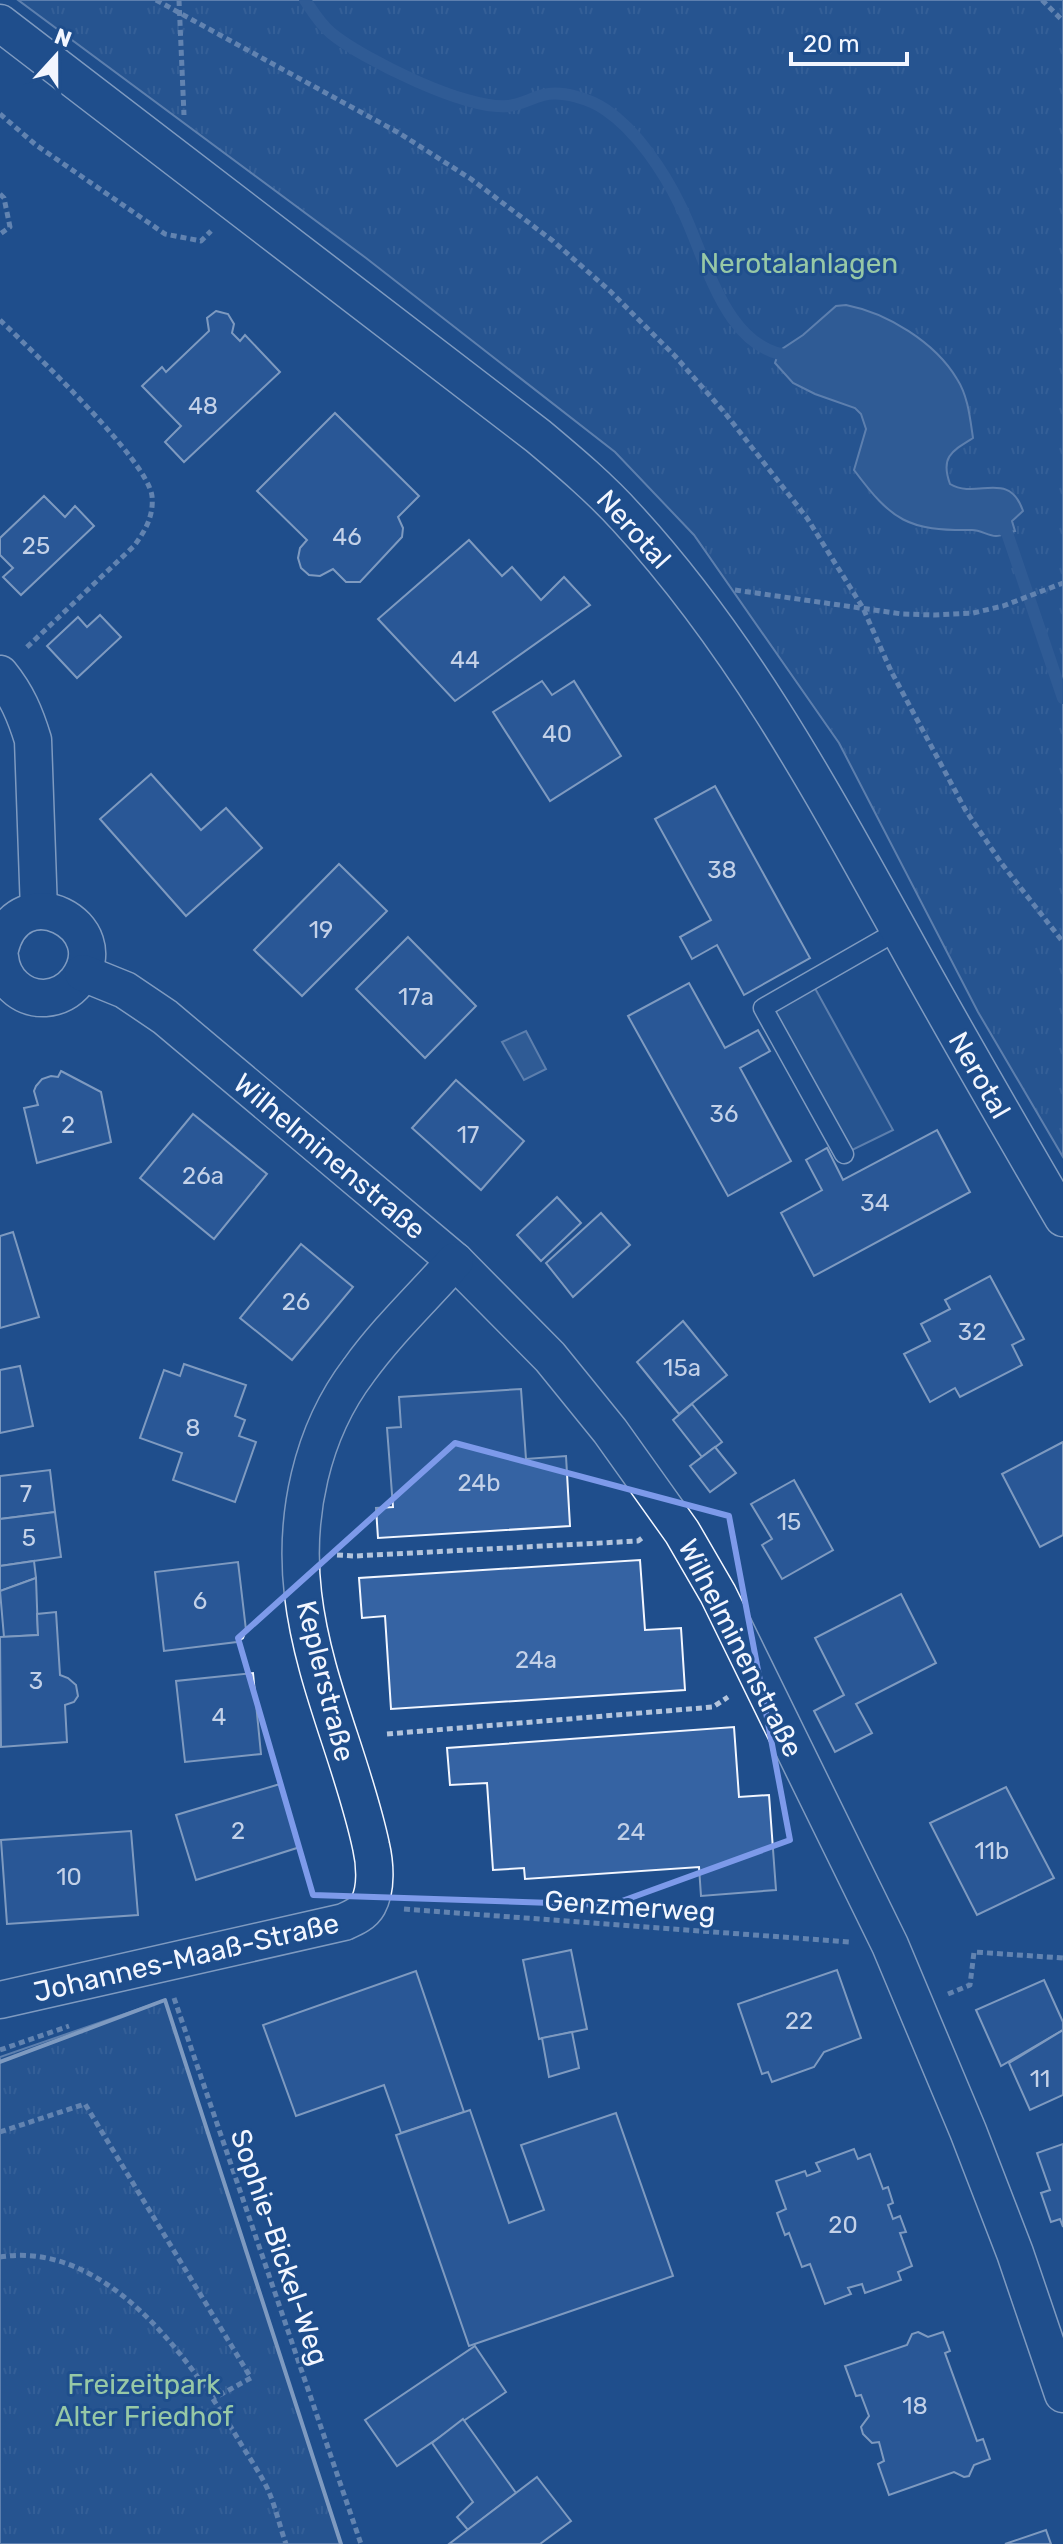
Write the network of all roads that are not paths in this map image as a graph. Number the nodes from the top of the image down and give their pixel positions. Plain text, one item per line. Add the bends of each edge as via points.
1 (0, 23) edge
2 (10, 663) edge
3 (39, 911) junction
4 (899, 930) junction
5 (0, 949) edge
6 (0, 957) edge
7 (0, 966) edge
8 (83, 973) junction
9 (844, 1154) dead end
10 (1063, 1218) edge
11 (455, 1261) junction
12 (368, 1906) joint
13 (0, 2000) edge
14 (1063, 2394) edge

1 - 4 street, Nerotal via 538,436 628,518 752,676
2 - 3 street via 33,740
3 - 5 street via 11,924
3 - 8 street via 64,916 82,935
4 - 9 lane via 763,1008
4 - 10 street, Nerotal
6 - 7 street
7 - 8 street via 18,990 32,997 61,994
8 - 11 street, Wilhelminenstraße via 125,990 165,1017
11 - 12 street, Keplerstraße via 341,1397 302,1512 303,1595 311,1640 371,1846 374,1884
11 - 14 street, Wilhelminenstraße via 550,1357 610,1431 682,1532 718,1594 890,1945 979,2158
12 - 13 street, Johannes-Maaß-Straße via 344,1922

